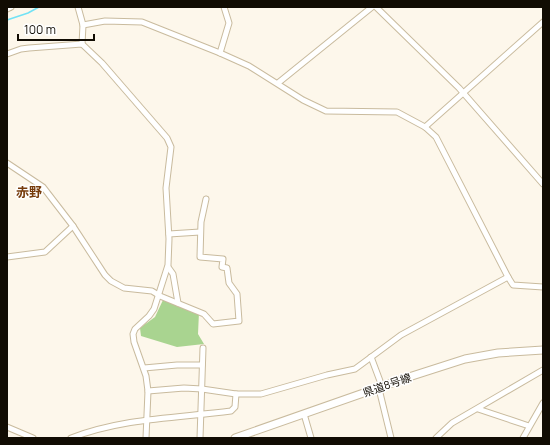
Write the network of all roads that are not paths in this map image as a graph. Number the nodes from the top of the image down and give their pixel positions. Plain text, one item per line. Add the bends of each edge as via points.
1 (11, 7) edge
2 (78, 7) edge
3 (224, 7) edge
4 (376, 7) edge
5 (7, 9) edge
6 (543, 22) edge
7 (83, 25) junction
8 (82, 44) junction
9 (220, 52) junction
10 (7, 54) edge
11 (278, 83) junction
12 (463, 93) junction
13 (425, 127) junction
14 (7, 163) edge
15 (542, 182) edge
16 (206, 199) dead end
17 (73, 226) junction
18 (200, 232) junction
19 (169, 234) junction
20 (7, 257) edge
21 (168, 267) junction
22 (508, 277) junction
23 (543, 287) edge
24 (160, 296) junction
25 (178, 303) junction
26 (203, 348) dead end
27 (543, 350) edge
28 (371, 357) junction
29 (202, 365) junction
30 (144, 368) junction
31 (543, 370) edge
32 (379, 387) junction
33 (202, 389) junction
34 (148, 391) junction
35 (236, 394) junction
36 (543, 403) edge
37 (478, 409) junction
38 (201, 414) junction
39 (304, 414) junction
40 (147, 419) junction
41 (529, 426) junction
42 (7, 427) edge
43 (33, 438) edge
44 (71, 438) edge
45 (146, 438) edge
46 (200, 438) edge
47 (235, 438) edge
48 (311, 438) edge
49 (391, 438) edge
50 (436, 438) edge
51 (523, 438) edge

1 - 5 street
2 - 7 street
3 - 9 street via 229,23
4 - 11 street
4 - 12 street
6 - 12 street
7 - 8 street
7 - 9 street via 105,21 142,22
8 - 10 street via 21,49
8 - 19 street via 102,63 169,141 166,188
9 - 11 street
11 - 13 street via 303,100 326,111 397,112
12 - 13 street
12 - 15 street
13 - 22 street via 436,137
14 - 17 street via 43,187
16 - 18 street
17 - 20 street via 44,252
17 - 24 street via 111,281 124,288 150,290
18 - 19 street
18 - 25 street via 200,257 223,259 222,267 227,268 229,283 237,294 239,321 213,324 204,314
19 - 21 street
21 - 24 street
21 - 25 street via 174,274
22 - 23 street via 513,285
22 - 28 street via 401,335
24 - 25 street
24 - 30 street via 153,312 133,333
26 - 29 street
27 - 32 main road, 県道8号線 via 498,353 465,359
28 - 32 street via 380,381
28 - 35 street via 356,369 261,394
29 - 30 street
29 - 33 street
30 - 34 street
31 - 37 street
32 - 39 main road, 県道8号線
32 - 49 street
33 - 34 street
33 - 35 street
33 - 38 street
34 - 40 street
35 - 38 street via 233,411
36 - 41 street
37 - 41 street
37 - 50 street via 451,424
38 - 40 street
38 - 46 street
39 - 47 main road, 県道8号線
39 - 48 street
40 - 44 street via 107,426
40 - 45 street
41 - 51 street
42 - 43 street

